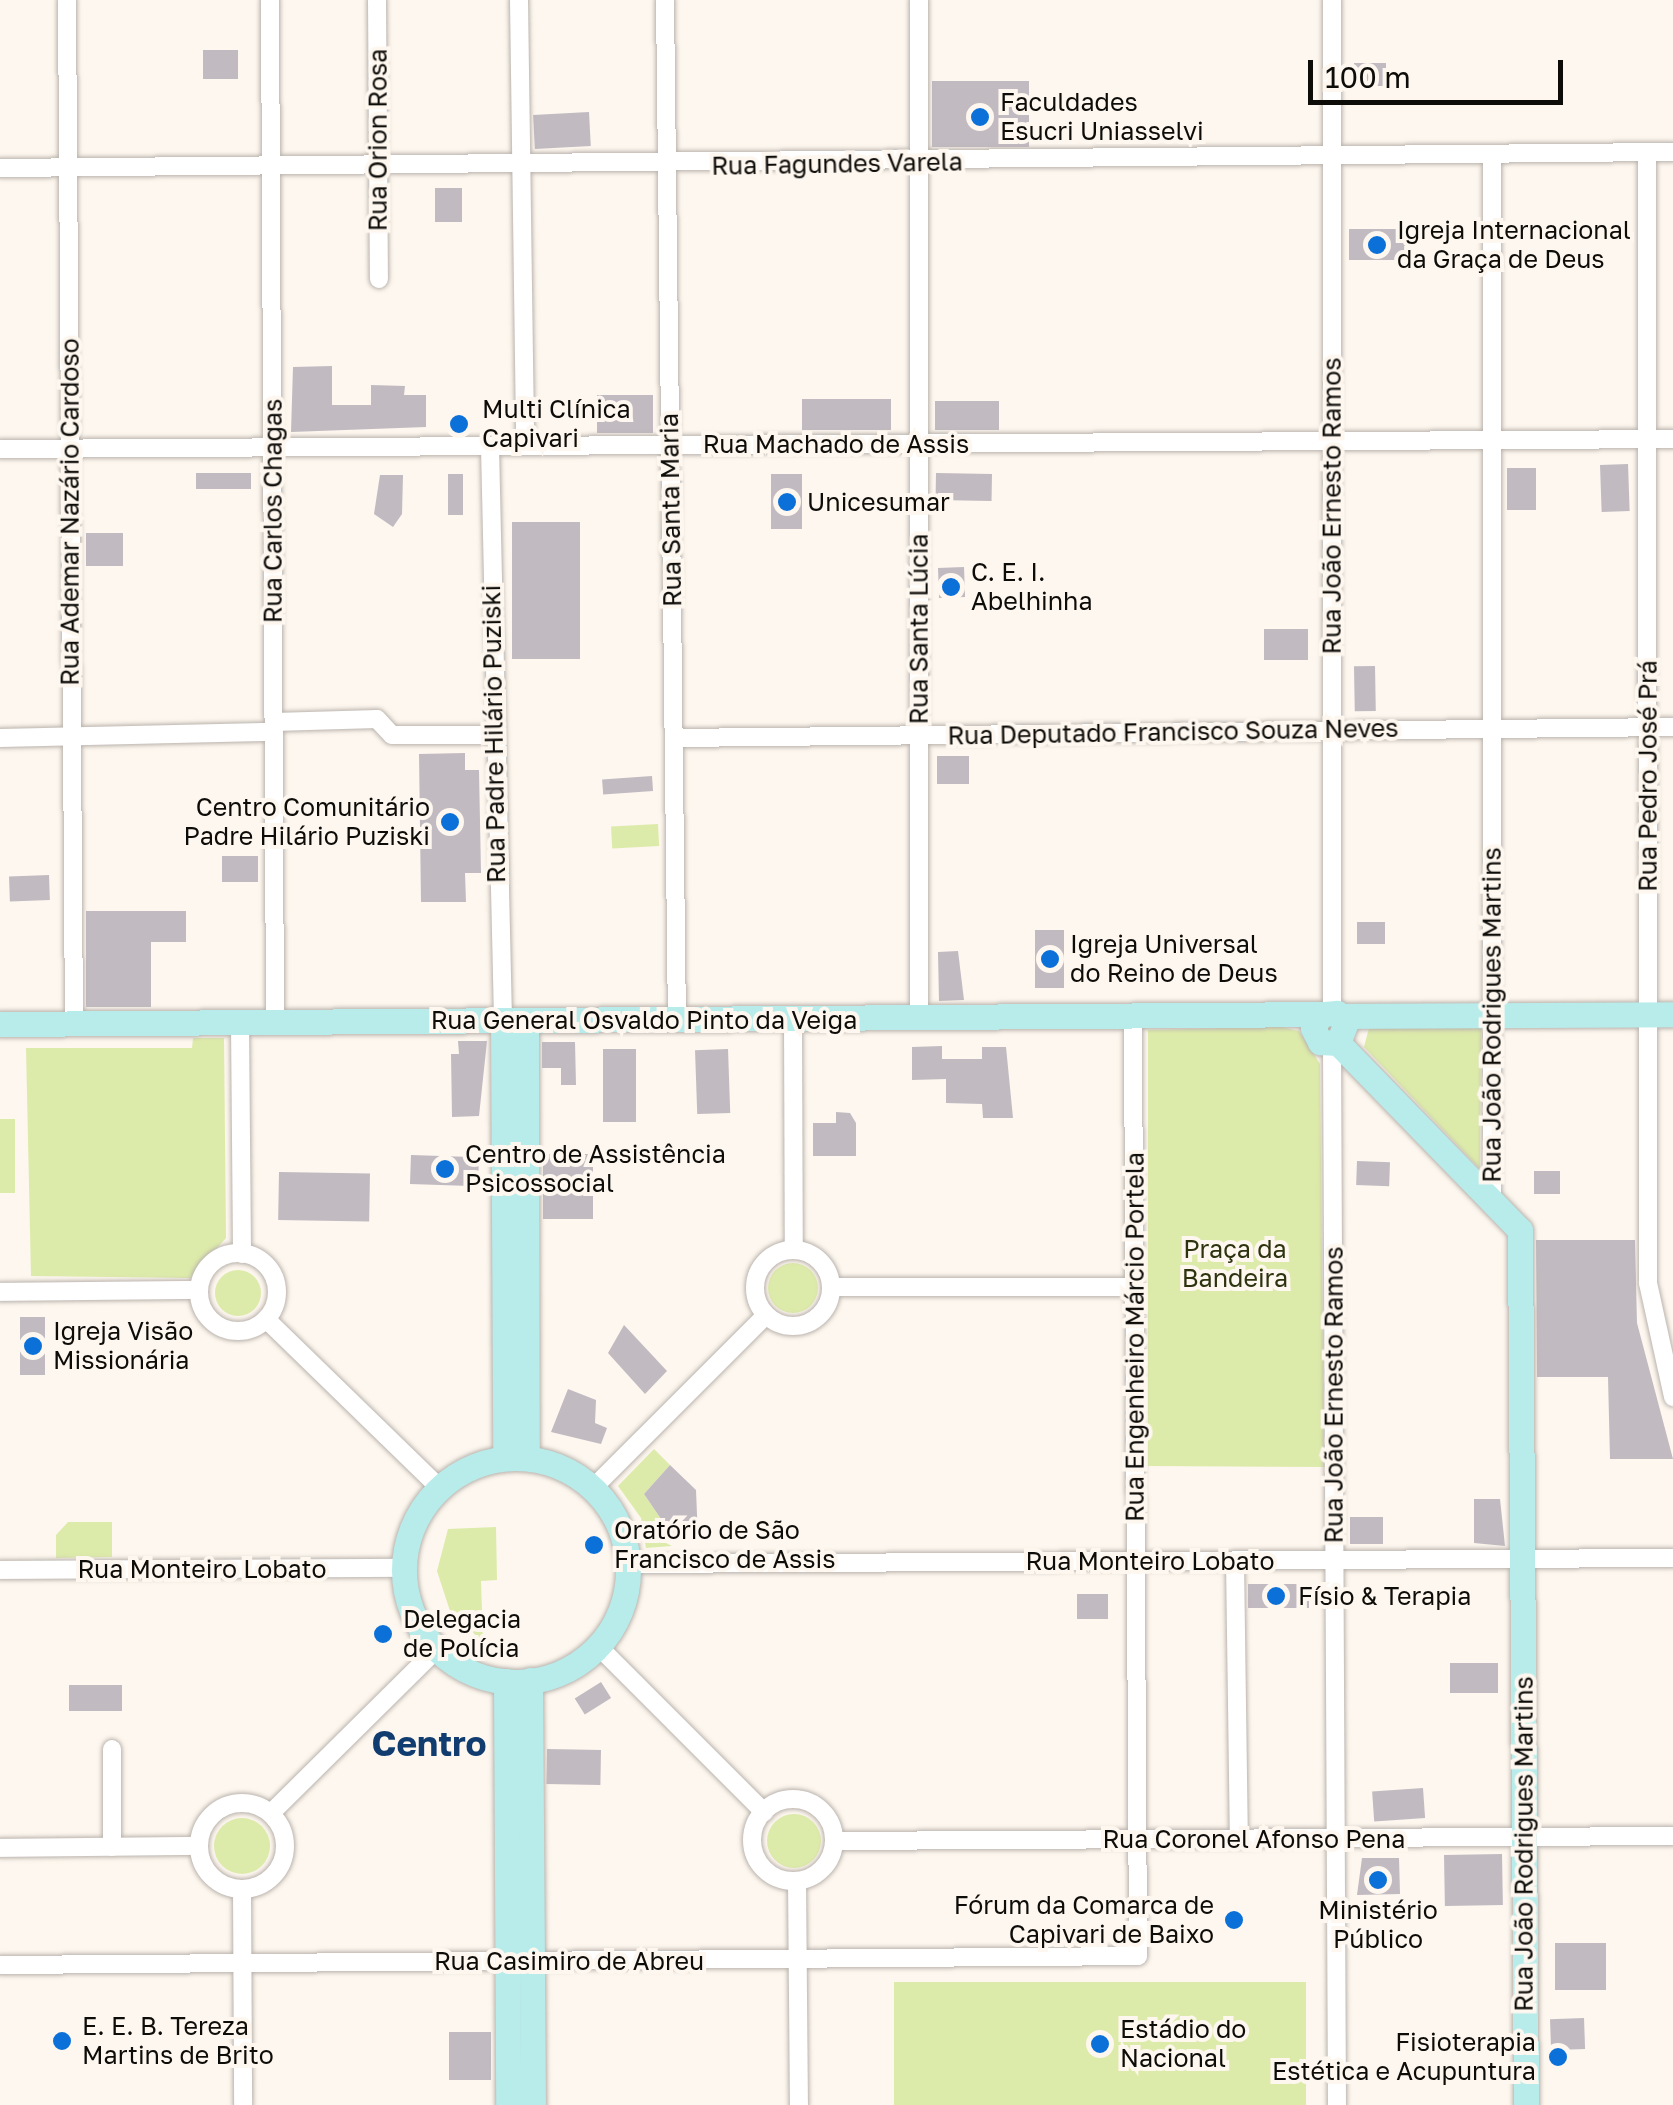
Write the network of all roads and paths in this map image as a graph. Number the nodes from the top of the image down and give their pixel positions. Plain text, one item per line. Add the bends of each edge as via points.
1 (67, 0) edge
2 (270, 0) edge
3 (378, 0) edge
4 (520, 0) edge
5 (665, 0) edge
6 (919, 0) edge
7 (1332, 0) edge
8 (1334, 151) junction
9 (1648, 152) junction
10 (1673, 152) edge
11 (1492, 154) junction
12 (919, 164) junction
13 (522, 166) junction
14 (667, 166) junction
15 (271, 167) junction
16 (378, 167) junction
17 (0, 168) edge
18 (68, 168) junction
19 (379, 280) dead end
20 (1492, 440) junction
21 (1648, 440) junction
22 (1673, 440) edge
23 (1332, 442) junction
24 (919, 444) junction
25 (670, 445) junction
26 (525, 446) junction
27 (490, 447) junction
28 (272, 448) junction
29 (0, 449) edge
30 (70, 449) junction
31 (1673, 726) edge
32 (274, 727) junction
33 (1648, 727) junction
34 (1492, 729) junction
35 (1332, 730) junction
36 (494, 735) junction
37 (919, 735) junction
38 (0, 738) edge
39 (72, 738) junction
40 (674, 738) junction
41 (1661, 1014) edge
42 (1492, 1015) junction
43 (1133, 1017) junction
44 (919, 1018) junction
45 (793, 1019) junction
46 (677, 1020) junction
47 (514, 1021) junction
48 (240, 1023) junction
49 (275, 1023) junction
50 (0, 1024) edge
51 (74, 1024) junction
52 (1330, 1028) junction
53 (1492, 1202) junction
54 (794, 1250) junction
55 (242, 1254) junction
56 (831, 1287) junction
57 (1135, 1287) junction
58 (199, 1290) junction
59 (0, 1292) edge
60 (766, 1315) junction
61 (266, 1320) junction
62 (1673, 1396) edge
63 (516, 1457) junction
64 (594, 1487) junction
65 (440, 1488) junction
66 (1673, 1558) edge
67 (1522, 1559) junction
68 (1334, 1560) junction
69 (1235, 1561) junction
70 (1136, 1562) junction
71 (626, 1564) junction
72 (404, 1568) junction
73 (0, 1570) edge
74 (598, 1646) junction
75 (436, 1650) junction
76 (518, 1680) junction
77 (112, 1749) dead end
78 (764, 1812) junction
79 (271, 1814) junction
80 (1673, 1836) edge
81 (1524, 1837) junction
82 (1239, 1838) junction
83 (1336, 1838) junction
84 (1138, 1840) junction
85 (834, 1841) junction
86 (199, 1846) junction
87 (112, 1847) junction
88 (0, 1848) edge
89 (797, 1881) junction
90 (242, 1889) junction
91 (1138, 1956) joint
92 (798, 1959) junction
93 (520, 1961) junction
94 (242, 1963) junction
95 (0, 1965) edge
96 (243, 2105) edge
97 (508, 2105) edge
98 (533, 2105) edge
99 (799, 2105) edge
100 (1337, 2105) edge
101 (1526, 2105) edge

1 - 18 street, Rua Ademar Nazário Cardoso
2 - 15 street, Rua Carlos Chagas
3 - 16 street, Rua Orion Rosa
4 - 13 street
5 - 14 street, Rua Santa Maria
6 - 12 street, Rua Santa Lúcia
7 - 8 street, Rua João Ernesto Ramos
8 - 11 street, Rua Fagundes Varela
8 - 12 street, Rua Fagundes Varela
8 - 23 street, Rua João Ernesto Ramos
9 - 10 street, Rua Fagundes Varela
9 - 11 street, Rua Fagundes Varela
9 - 21 street, Rua Pedro José Prá
11 - 20 street, Rua João Rodrigues Martins
12 - 14 street, Rua Fagundes Varela
12 - 24 street, Rua Santa Lúcia
13 - 14 street, Rua Fagundes Varela
13 - 16 street, Rua Fagundes Varela
13 - 26 street
14 - 25 street, Rua Santa Maria
15 - 16 street, Rua Fagundes Varela
15 - 18 street, Rua Fagundes Varela
15 - 28 street, Rua Carlos Chagas
16 - 19 street, Rua Orion Rosa
17 - 18 street, Rua Fagundes Varela
18 - 30 street, Rua Ademar Nazário Cardoso
20 - 21 street, Rua Machado de Assis
20 - 23 street, Rua Machado de Assis
20 - 34 street, Rua João Rodrigues Martins
21 - 22 street, Rua Machado de Assis
21 - 33 street, Rua Pedro José Prá
23 - 24 street, Rua Machado de Assis
23 - 35 street, Rua João Ernesto Ramos
24 - 25 street, Rua Machado de Assis
24 - 37 street, Rua Santa Lúcia
25 - 26 street, Rua Machado de Assis
25 - 40 street, Rua Santa Maria
26 - 27 street, Rua Machado de Assis
27 - 28 street, Rua Machado de Assis
27 - 36 street, Rua Padre Hilário Puziski
28 - 30 street, Rua Machado de Assis
28 - 32 street, Rua Carlos Chagas
29 - 30 street, Rua Machado de Assis
30 - 39 street, Rua Ademar Nazário Cardoso
31 - 33 street, Rua Deputado Francisco Souza Neves
32 - 36 street via 377,720 392,735
32 - 39 street
32 - 49 street, Rua Carlos Chagas
33 - 34 street, Rua Deputado Francisco Souza Neves
33 - 41 street, Rua Pedro José Prá
34 - 35 street, Rua Deputado Francisco Souza Neves
34 - 42 street, Rua João Rodrigues Martins
35 - 37 street, Rua Deputado Francisco Souza Neves
35 - 52 street, Rua João Ernesto Ramos
36 - 47 street, Rua Padre Hilário Puziski
37 - 40 street, Rua Deputado Francisco Souza Neves
37 - 44 street, Rua Santa Lúcia
38 - 39 street
39 - 51 street, Rua Ademar Nazário Cardoso
40 - 46 street, Rua Santa Maria
41 - 42 street, Rua General Osvaldo Pinto da Veiga
41 - 62 street, Rua Pedro José Prá via 1649,1303
42 - 52 street, Rua General Osvaldo Pinto da Veiga
42 - 53 street, Rua João Rodrigues Martins
43 - 44 street, Rua General Osvaldo Pinto da Veiga
43 - 52 street, Rua General Osvaldo Pinto da Veiga via 1288,1016
43 - 57 street, Rua Engenheiro Márcio Portela
44 - 45 street, Rua General Osvaldo Pinto da Veiga
45 - 46 street, Rua General Osvaldo Pinto da Veiga
45 - 54 street
46 - 47 street, Rua General Osvaldo Pinto da Veiga
47 - 49 street, Rua General Osvaldo Pinto da Veiga
47 - 63 street
48 - 49 street, Rua General Osvaldo Pinto da Veiga
48 - 51 street, Rua General Osvaldo Pinto da Veiga
48 - 55 street
50 - 51 street, Rua General Osvaldo Pinto da Veiga
52 - 53 street
52 - 68 street, Rua João Ernesto Ramos
53 - 67 street, Rua João Rodrigues Martins via 1520,1230
54 - 56 street via 820,1262
54 - 60 street via 774,1255 758,1272 755,1295
55 - 58 street via 218,1259
55 - 61 street via 272,1274 276,1298
56 - 57 street
56 - 60 street via 825,1309 808,1324 786,1326
57 - 70 street, Rua Engenheiro Márcio Portela
58 - 59 street
58 - 61 street via 204,1312 222,1328 246,1331
60 - 64 street
61 - 65 street
63 - 64 street
63 - 65 street
64 - 71 street via 620,1529
65 - 72 street via 408,1538
66 - 67 street, Rua Monteiro Lobato
67 - 68 street, Rua Monteiro Lobato
67 - 81 street, Rua João Rodrigues Martins
68 - 69 street, Rua Monteiro Lobato
68 - 83 street, Rua João Ernesto Ramos
69 - 70 street, Rua Monteiro Lobato
69 - 82 street
70 - 71 street, Rua Monteiro Lobato
70 - 84 street, Rua Engenheiro Márcio Portela
71 - 74 street via 624,1596
72 - 73 street, Rua Monteiro Lobato
72 - 75 street via 408,1599
74 - 76 street via 551,1676
74 - 78 street
75 - 76 street via 470,1672
75 - 79 street
76 - 93 street
77 - 87 street
78 - 85 street via 782,1801 808,1802 828,1818
78 - 89 street via 754,1829 755,1854 772,1874
79 - 86 street via 230,1805 207,1820
79 - 90 street via 284,1838 280,1866
80 - 81 street, Rua Coronel Afonso Pena
81 - 83 street, Rua Coronel Afonso Pena
81 - 101 street, Rua João Rodrigues Martins
82 - 83 street, Rua Coronel Afonso Pena
82 - 84 street, Rua Coronel Afonso Pena
83 - 100 street, Rua João Ernesto Ramos
84 - 85 street, Rua Coronel Afonso Pena
84 - 91 street, Rua Engenheiro Márcio Portela
85 - 89 street via 826,1865
86 - 87 street
86 - 90 street via 212,1878
87 - 88 street
89 - 92 street
90 - 94 street
91 - 92 street, Rua Casimiro de Abreu
92 - 93 street, Rua Casimiro de Abreu
92 - 99 street
93 - 94 street, Rua Casimiro de Abreu
93 - 97 street
93 - 98 street
94 - 95 street, Rua Casimiro de Abreu
94 - 96 street

